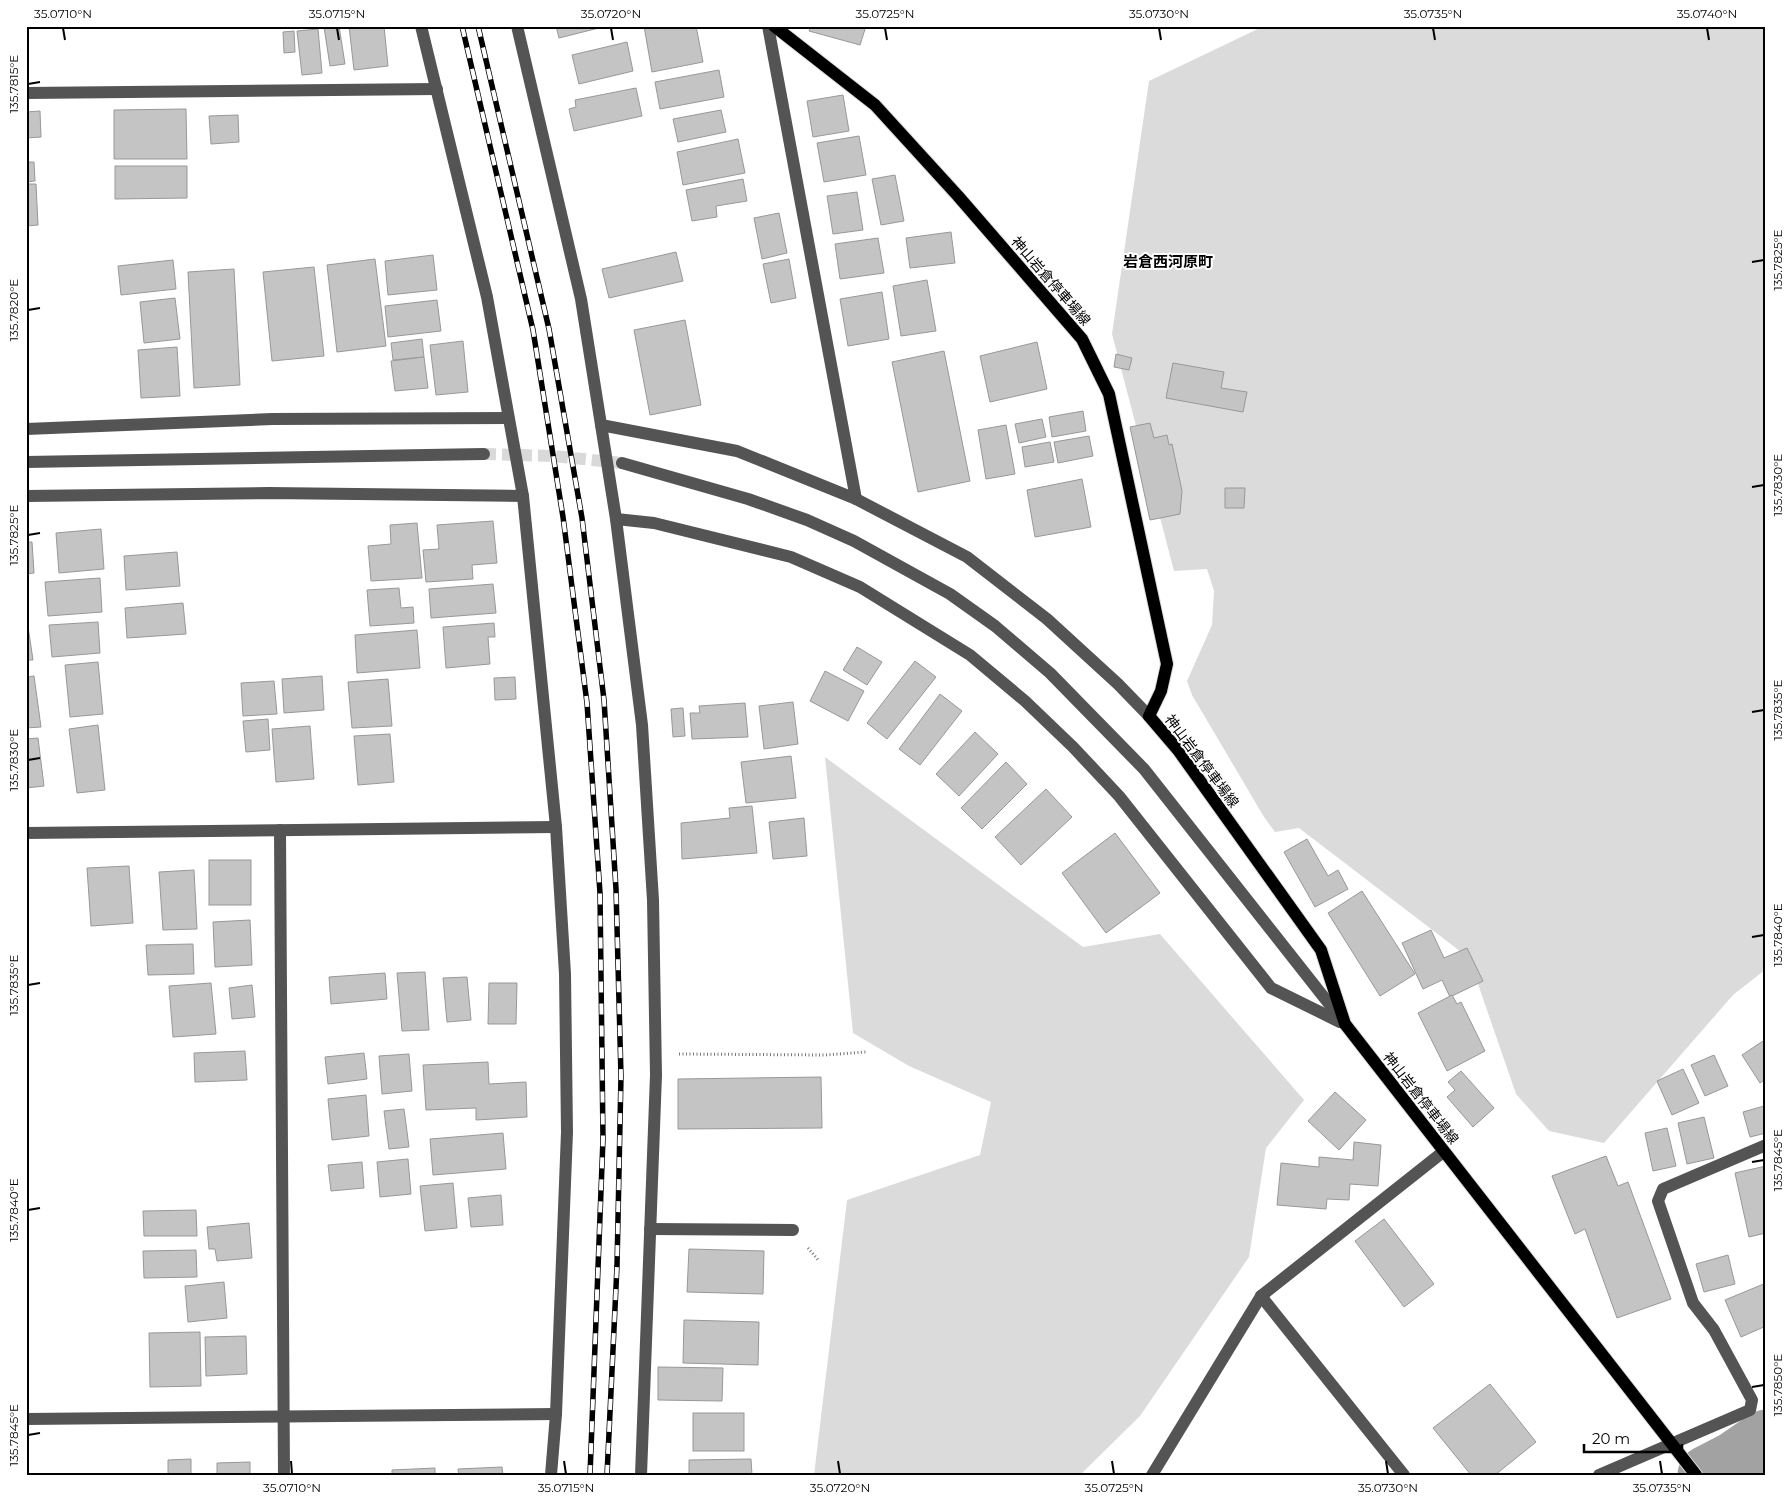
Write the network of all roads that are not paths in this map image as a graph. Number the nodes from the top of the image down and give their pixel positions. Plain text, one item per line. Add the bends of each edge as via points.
1 (421, 26) edge
2 (517, 26) edge
3 (768, 26) edge
4 (774, 26) edge
5 (437, 88) junction
6 (26, 94) edge
7 (508, 418) junction
8 (601, 425) junction
9 (26, 429) edge
10 (484, 454) tunnel mouth
11 (26, 462) edge
12 (622, 463) tunnel mouth
13 (26, 496) edge
14 (523, 496) junction
15 (856, 499) junction
16 (616, 519) junction
17 (1149, 716) junction
18 (556, 827) junction
19 (280, 830) junction
20 (26, 833) edge
21 (1345, 1024) junction
22 (1766, 1145) edge
23 (1443, 1152) junction
24 (650, 1229) junction
25 (793, 1230) dead end
26 (1261, 1296) junction
27 (556, 1414) junction
28 (284, 1416) junction
29 (26, 1419) edge
30 (1672, 1444) junction
31 (284, 1475) edge
32 (551, 1475) edge
33 (641, 1475) edge
34 (1152, 1475) edge
35 (1404, 1475) edge
36 (1599, 1475) edge
37 (1696, 1475) edge

1 - 5 street
2 - 8 street via 581,299
3 - 15 street
4 - 17 main road, 神山岩倉停車場線 via 875,105 1082,339 1109,394 1167,664 1161,691
5 - 6 street
5 - 7 street via 487,297
7 - 9 street via 272,419
7 - 14 street
8 - 15 street via 738,451
8 - 16 street
10 - 11 street
12 - 21 street via 748,498 807,520 854,541 950,594 995,626 1050,673 1144,769
13 - 14 street via 269,492
14 - 18 street
15 - 17 street via 967,557 1047,619
16 - 21 street via 654,523 791,558 860,587 970,655 1025,701 1119,796 1270,988
16 - 24 street via 642,725 653,900 656,1054
17 - 21 main road, 神山岩倉停車場線 via 1178,750 1321,950
18 - 19 street
18 - 27 street via 564,974 567,1132
19 - 20 street
19 - 28 street
21 - 23 main road, 神山岩倉停車場線
22 - 30 street via 1663,1189 1658,1201 1693,1303 1714,1330 1752,1400 1750,1410
23 - 26 street
23 - 30 main road, 神山岩倉停車場線
24 - 25 street
24 - 33 street
26 - 34 street
26 - 35 street
27 - 28 street
27 - 32 street
28 - 29 street
28 - 31 street
30 - 36 street
30 - 37 main road, 神山岩倉停車場線

